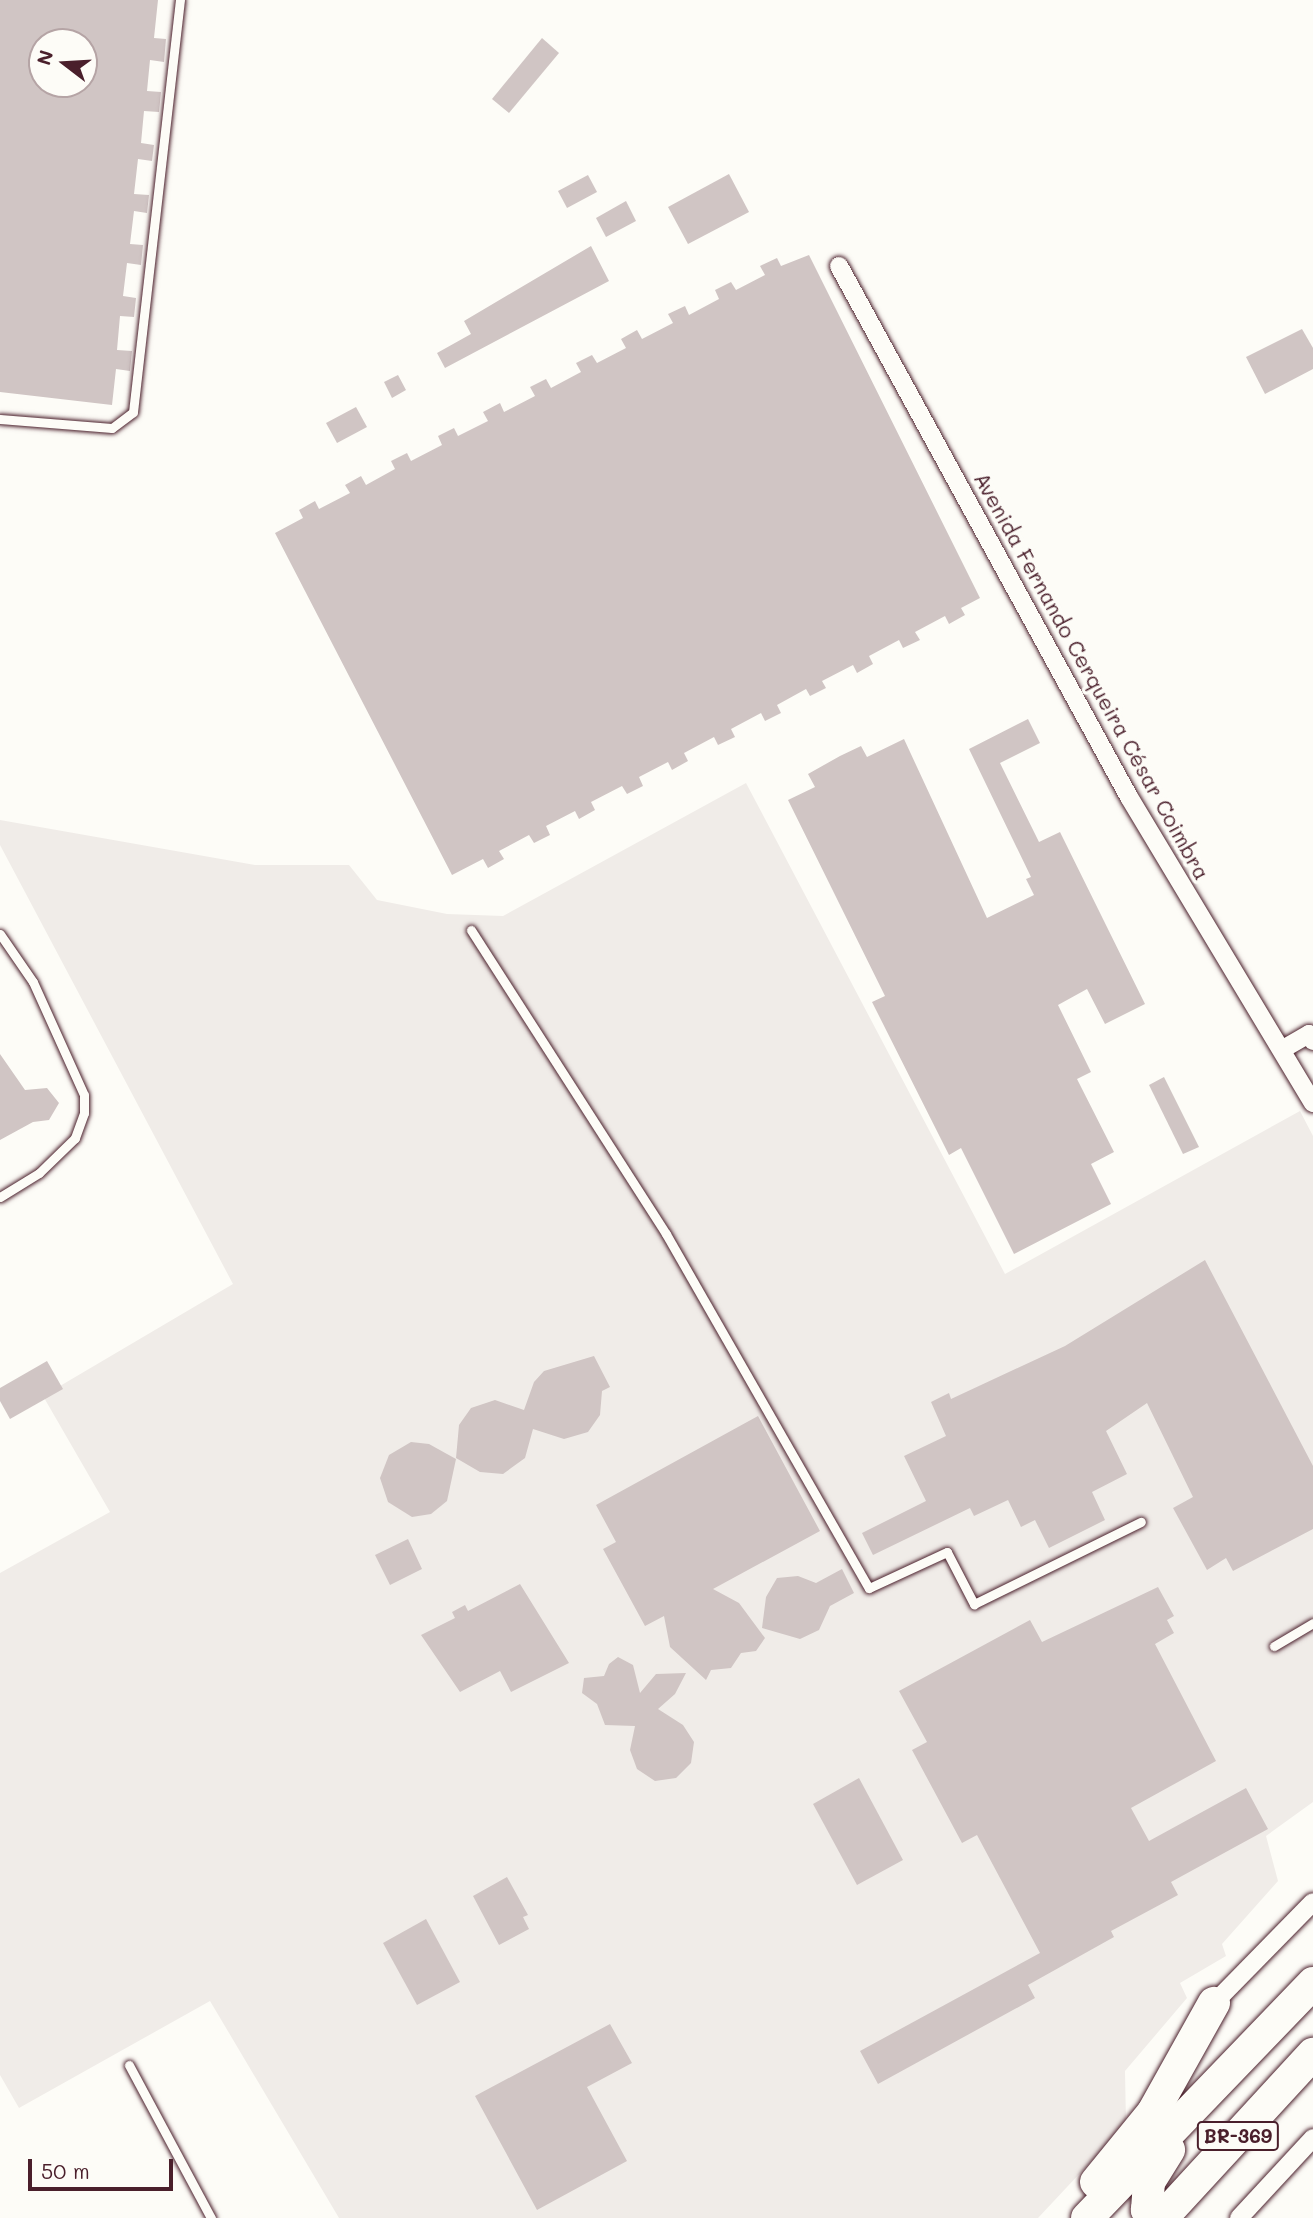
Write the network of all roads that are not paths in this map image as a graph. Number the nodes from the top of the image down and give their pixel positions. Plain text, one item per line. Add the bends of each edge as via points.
1 (180, 0) edge
2 (839, 266) dead end
3 (0, 419) edge
4 (471, 930) dead end
5 (0, 934) edge
6 (1311, 1037) edge
7 (1283, 1049) junction
8 (1313, 1103) edge
9 (0, 1197) edge
10 (1141, 1522) dead end
11 (1313, 1623) edge
12 (1274, 1646) dead end
13 (1313, 1902) edge
14 (1313, 1983) edge
15 (1214, 2003) joint
16 (1313, 2054) edge
17 (1242, 2059) junction
18 (129, 2065) dead end
19 (1313, 2138) edge
20 (211, 2218) edge
21 (1067, 2218) edge
22 (1087, 2218) edge
23 (1154, 2218) edge
24 (1162, 2218) edge
25 (1239, 2218) edge

1 - 3 lane via 133,412 112,428
2 - 7 street, Avenida Fernando Cerqueira César Coimbra via 1129,797
4 - 10 lane via 666,1234 870,1588 947,1552 974,1604
5 - 9 lane via 33,982 84,1095 84,1113 75,1138 39,1173
6 - 7 street
7 - 8 street, Avenida Fernando Cerqueira César Coimbra
11 - 12 lane
13 - 15 street
14 - 17 highway, BR-369
15 - 21 highway via 1153,2112
16 - 24 highway, BR-369
17 - 22 highway, BR-369
17 - 23 highway via 1160,2161 1147,2197
18 - 20 lane
19 - 25 street

